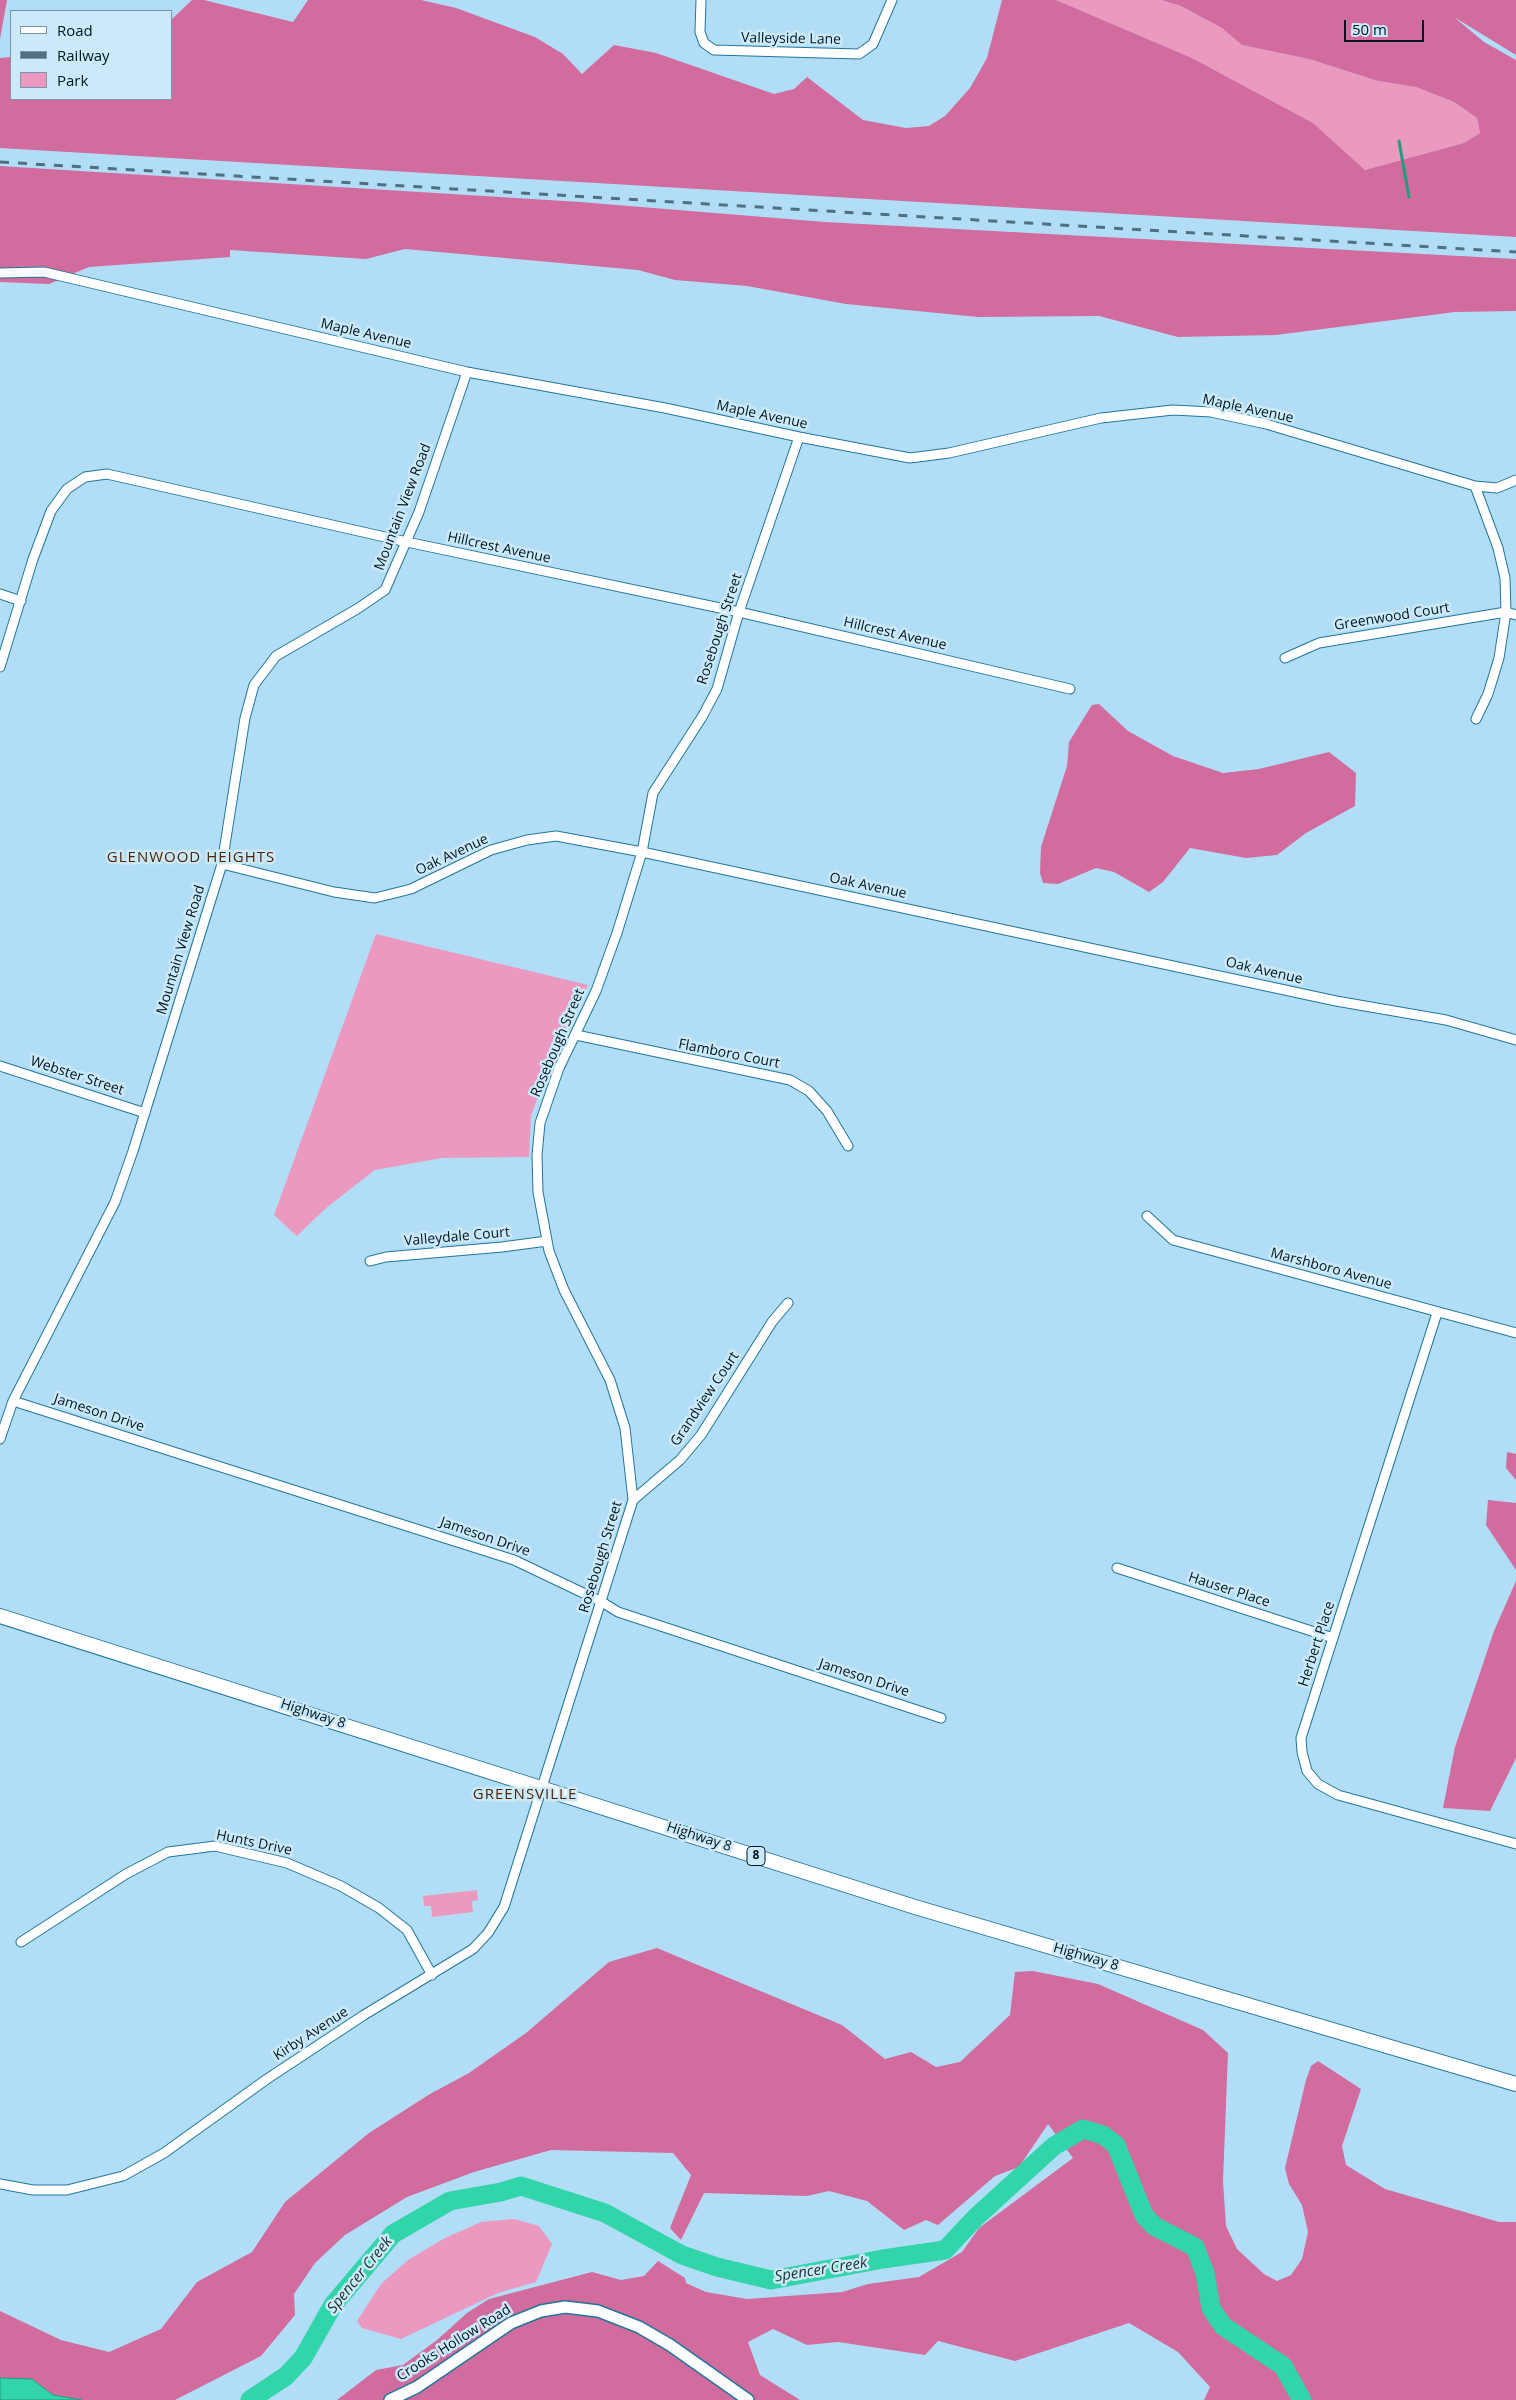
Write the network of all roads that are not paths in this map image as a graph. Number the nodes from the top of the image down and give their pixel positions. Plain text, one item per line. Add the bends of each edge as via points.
1 (701, 0) edge
2 (892, 0) edge
3 (0, 272) edge
4 (467, 372) junction
5 (799, 437) junction
6 (1516, 480) edge
7 (1475, 486) junction
8 (407, 542) junction
9 (0, 594) edge
10 (21, 601) junction
11 (739, 612) junction
12 (1506, 612) junction
13 (1516, 615) edge
14 (1285, 658) dead end
15 (0, 667) edge
16 (1070, 689) dead end
17 (1476, 719) dead end
18 (642, 852) junction
19 (222, 864) junction
20 (576, 1035) junction
21 (1516, 1040) edge
22 (0, 1066) edge
23 (145, 1113) junction
24 (848, 1146) dead end
25 (1148, 1216) dead end
26 (547, 1241) junction
27 (370, 1261) dead end
28 (788, 1303) dead end
29 (1437, 1313) junction
30 (1516, 1333) edge
31 (13, 1401) junction
32 (0, 1439) edge
33 (633, 1500) junction
34 (1117, 1568) dead end
35 (602, 1602) junction
36 (0, 1616) edge
37 (1333, 1638) junction
38 (941, 1718) dead end
39 (542, 1787) junction
40 (1516, 1844) edge
41 (21, 1942) dead end
42 (432, 1975) junction
43 (1516, 2084) edge
44 (0, 2184) edge
45 (390, 2400) edge
46 (748, 2400) edge

1 - 2 street, Valleyside Lane via 700,32 704,43 714,50 859,54 873,44
3 - 4 street, Maple Avenue via 44,272
4 - 5 street, Maple Avenue via 664,408
4 - 8 street, Mountain View Road
5 - 7 street, Maple Avenue via 910,458 949,454 1132,413 1211,412 1266,424
5 - 11 street, Rosebough Street
6 - 7 street, Maple Avenue via 1497,488
7 - 12 street via 1500,555 1505,578
8 - 10 street, Hillcrest Avenue via 107,474 85,477 67,488 51,512 38,541
8 - 11 street, Hillcrest Avenue
8 - 19 street, Mountain View Road via 384,590 276,656 254,685 245,718
9 - 10 street
10 - 15 street, Hillcrest Avenue
11 - 16 street, Hillcrest Avenue
11 - 18 street, Rosebough Street via 716,689 702,717 653,793
12 - 13 street
12 - 14 street, Greenwood Court via 1319,643
12 - 17 street via 1499,658
18 - 19 street, Oak Avenue via 556,836 528,840 491,850 411,889 375,898 334,892
18 - 20 street, Rosebough Street via 614,941
18 - 21 street, Oak Avenue via 1336,1001 1446,1020
19 - 23 street, Mountain View Road
20 - 24 street, Flamboro Court via 790,1080 809,1091 827,1111
20 - 26 street, Rosebough Street via 559,1068 540,1123 538,1192
22 - 23 street, Webster Street
23 - 31 street, Mountain View Road via 115,1202
25 - 29 street, Marshboro Avenue via 1172,1240
26 - 27 street, Valleydale Court
26 - 33 street, Rosebough Street via 564,1290 610,1380 625,1428
28 - 33 street, Grandview Court via 772,1322 701,1435 680,1460
29 - 30 street, Marshboro Avenue
29 - 37 street, Herbert Place
31 - 32 street, Mountain View Road
31 - 35 street, Jameson Drive via 514,1560
33 - 35 street, Rosebough Street
34 - 37 street, Hauser Place
35 - 38 street, Jameson Drive via 618,1612
35 - 39 street, Rosebough Street
36 - 39 main road, Highway 8 / 8
37 - 40 street, Herbert Place via 1301,1738 1308,1770 1318,1784 1338,1795
39 - 42 street, Kirby Avenue via 504,1907 473,1949
39 - 43 main road, Highway 8 / 8 via 915,1907
41 - 42 street, Hunts Drive via 126,1874 168,1852 215,1846 287,1863 341,1886 379,1908 407,1930
42 - 44 street, Kirby Avenue via 364,2015 266,2079 164,2153 123,2176 67,2190 33,2190
45 - 46 street, Crooks Hollow Road via 417,2387 511,2323 541,2311 565,2307 598,2311 640,2327

